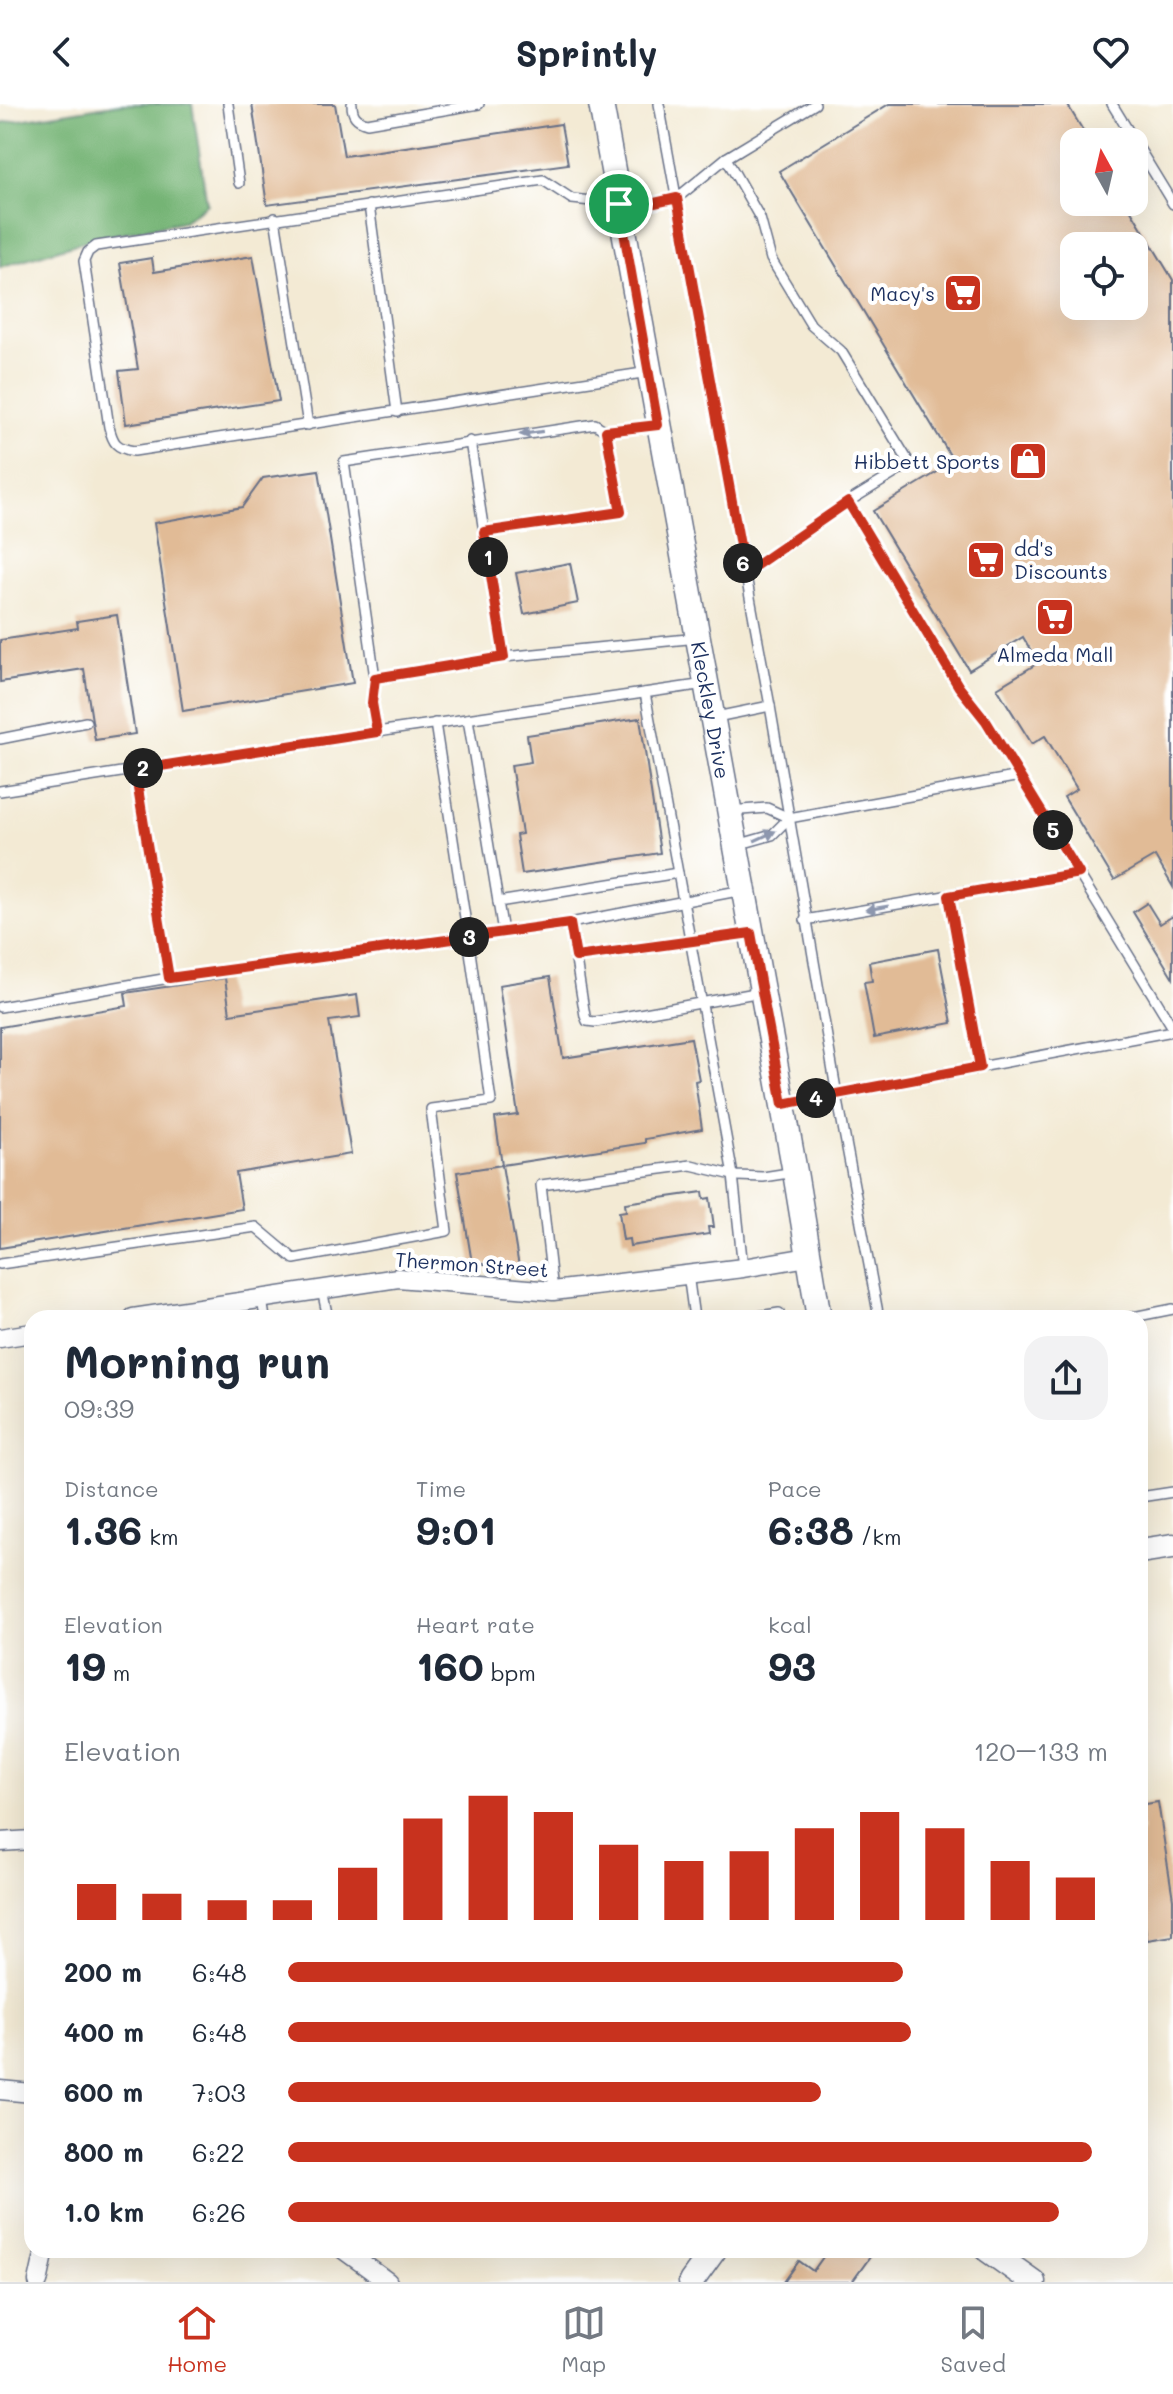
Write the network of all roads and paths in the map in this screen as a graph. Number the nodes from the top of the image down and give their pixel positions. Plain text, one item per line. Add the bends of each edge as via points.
1 (228, 104) edge
2 (352, 104) edge
3 (479, 104) edge
4 (601, 104) edge
5 (659, 104) edge
6 (815, 104) edge
7 (1112, 104) edge
8 (726, 158) junction
9 (239, 183) dead end
10 (677, 198) junction
11 (619, 204) junction
12 (1173, 204) edge
13 (369, 205) junction
14 (275, 218) junction
15 (649, 372) junction
16 (397, 412) junction
17 (308, 425) junction
18 (658, 425) junction
19 (606, 431) junction
20 (470, 441) junction
21 (848, 502) junction
22 (484, 532) junction
23 (745, 573) junction
24 (698, 638) junction
25 (504, 657) junction
26 (375, 678) junction
27 (706, 684) junction
28 (645, 693) junction
29 (770, 706) junction
30 (712, 717) junction
31 (468, 719) junction
32 (86, 722) dead end
33 (435, 723) junction
34 (377, 732) junction
35 (0, 739) edge
36 (135, 770) junction
37 (1020, 776) junction
38 (0, 791) edge
39 (729, 811) junction
40 (789, 818) junction
41 (736, 845) junction
42 (678, 873) junction
43 (1079, 873) junction
44 (743, 890) junction
45 (949, 896) junction
46 (685, 901) junction
47 (498, 902) junction
48 (805, 920) junction
49 (570, 923) junction
50 (503, 932) junction
51 (751, 933) junction
52 (468, 937) junction
53 (690, 942) junction
54 (576, 957) junction
55 (169, 978) junction
56 (762, 992) junction
57 (701, 1004) junction
58 (0, 1007) edge
59 (1173, 1030) edge
60 (980, 1067) junction
61 (837, 1095) junction
62 (783, 1104) junction
63 (795, 1172) junction
64 (733, 1175) junction
65 (808, 1257) junction
66 (0, 1264) edge
67 (743, 1268) junction
68 (688, 1274) junction
69 (322, 1290) junction
70 (553, 1291) junction
71 (262, 1299) junction
72 (1173, 1309) edge
73 (187, 1310) edge
74 (264, 1310) edge
75 (326, 1310) edge
76 (693, 1310) edge
77 (818, 1310) edge
78 (877, 1310) edge
79 (1148, 1314) edge
80 (24, 1334) edge
81 (0, 1338) edge
82 (1173, 1492) edge
83 (1148, 1496) edge
84 (1173, 1546) edge
85 (1148, 1550) edge
86 (24, 1840) edge
87 (0, 1842) edge
88 (0, 2090) edge
89 (24, 2092) edge
90 (43, 2258) edge
91 (355, 2258) edge
92 (708, 2258) edge
93 (999, 2258) edge
94 (38, 2282) edge
95 (388, 2282) edge
96 (691, 2282) edge
97 (1033, 2282) edge

1 - 9 lane
2 - 3 lane via 352,113 367,123
4 - 11 street, Kleckley Drive
5 - 10 lane
6 - 8 lane
7 - 12 lane
8 - 10 lane
8 - 21 lane via 760,218 771,259 811,325 841,351 910,464
10 - 11 lane via 641,206
10 - 23 lane
11 - 13 lane via 572,199 543,180
11 - 15 street, Kleckley Drive
13 - 14 lane
13 - 16 lane
14 - 17 lane
14 - 17 lane via 96,246 88,252 85,276 106,412 113,442 134,451
15 - 16 lane
15 - 18 street, Kleckley Drive
16 - 17 lane
18 - 19 lane
18 - 24 street, Kleckley Drive
19 -> 20 lane via 595,424
19 - 22 lane via 621,512
20 - 22 lane
20 - 26 lane via 344,462
21 - 23 lane
21 - 37 lane via 959,687
22 - 25 lane
23 - 29 lane
24 - 25 lane
24 - 27 street, Kleckley Drive
25 - 26 lane
26 - 34 lane
27 - 28 lane
27 - 30 street, Kleckley Drive
28 - 31 lane
28 - 42 lane
29 - 30 lane
29 - 40 lane
30 - 39 street, Kleckley Drive
31 - 33 lane
31 - 47 lane
32 - 35 lane
33 - 34 lane
33 - 52 lane
34 - 36 lane
36 - 38 lane
36 - 55 lane
37 - 40 lane
37 - 43 lane
39 - 40 lane via 767,808
39 - 41 street, Kleckley Drive
41 -> 40 lane via 772,835
40 - 48 lane
41 - 44 street, Kleckley Drive
42 - 46 lane
42 - 47 lane
43 - 45 lane
43 - 59 lane
44 - 46 lane
44 - 51 street, Kleckley Drive
45 -> 48 lane
45 - 60 lane
46 - 49 lane
46 - 53 lane
47 - 50 lane
48 - 61 lane
49 - 50 lane
49 - 54 lane
50 - 52 lane
51 - 53 lane
51 - 56 street, Kleckley Drive
52 - 55 lane
52 - 66 lane via 491,1101 431,1109 447,1231 294,1259 256,1227
53 - 54 lane
53 - 57 lane
54 - 57 lane via 587,1021
55 - 58 lane
56 - 57 lane
56 - 62 street, Kleckley Drive
57 - 64 lane
59 - 60 lane
60 - 61 lane
61 - 62 lane
61 - 78 lane
62 - 63 street, Kleckley Drive
63 - 64 lane
63 - 65 street, Kleckley Drive
64 - 67 lane
64 - 70 lane via 691,1165 541,1185
65 - 67 street, Thermon Street
65 - 77 street, Kleckley Drive
67 - 68 street, Thermon Street
68 - 70 street, Thermon Street
68 - 76 lane
69 - 70 street, Thermon Street via 398,1278
69 - 71 street, Thermon Street
69 - 75 lane
71 - 73 street, Thermon Street
71 - 74 lane
72 - 79 lane
80 - 81 street
82 - 83 lane
84 - 85 street
86 - 87 street
88 - 89 street
90 - 94 street
91 - 95 street
92 - 96 street
93 - 97 street

